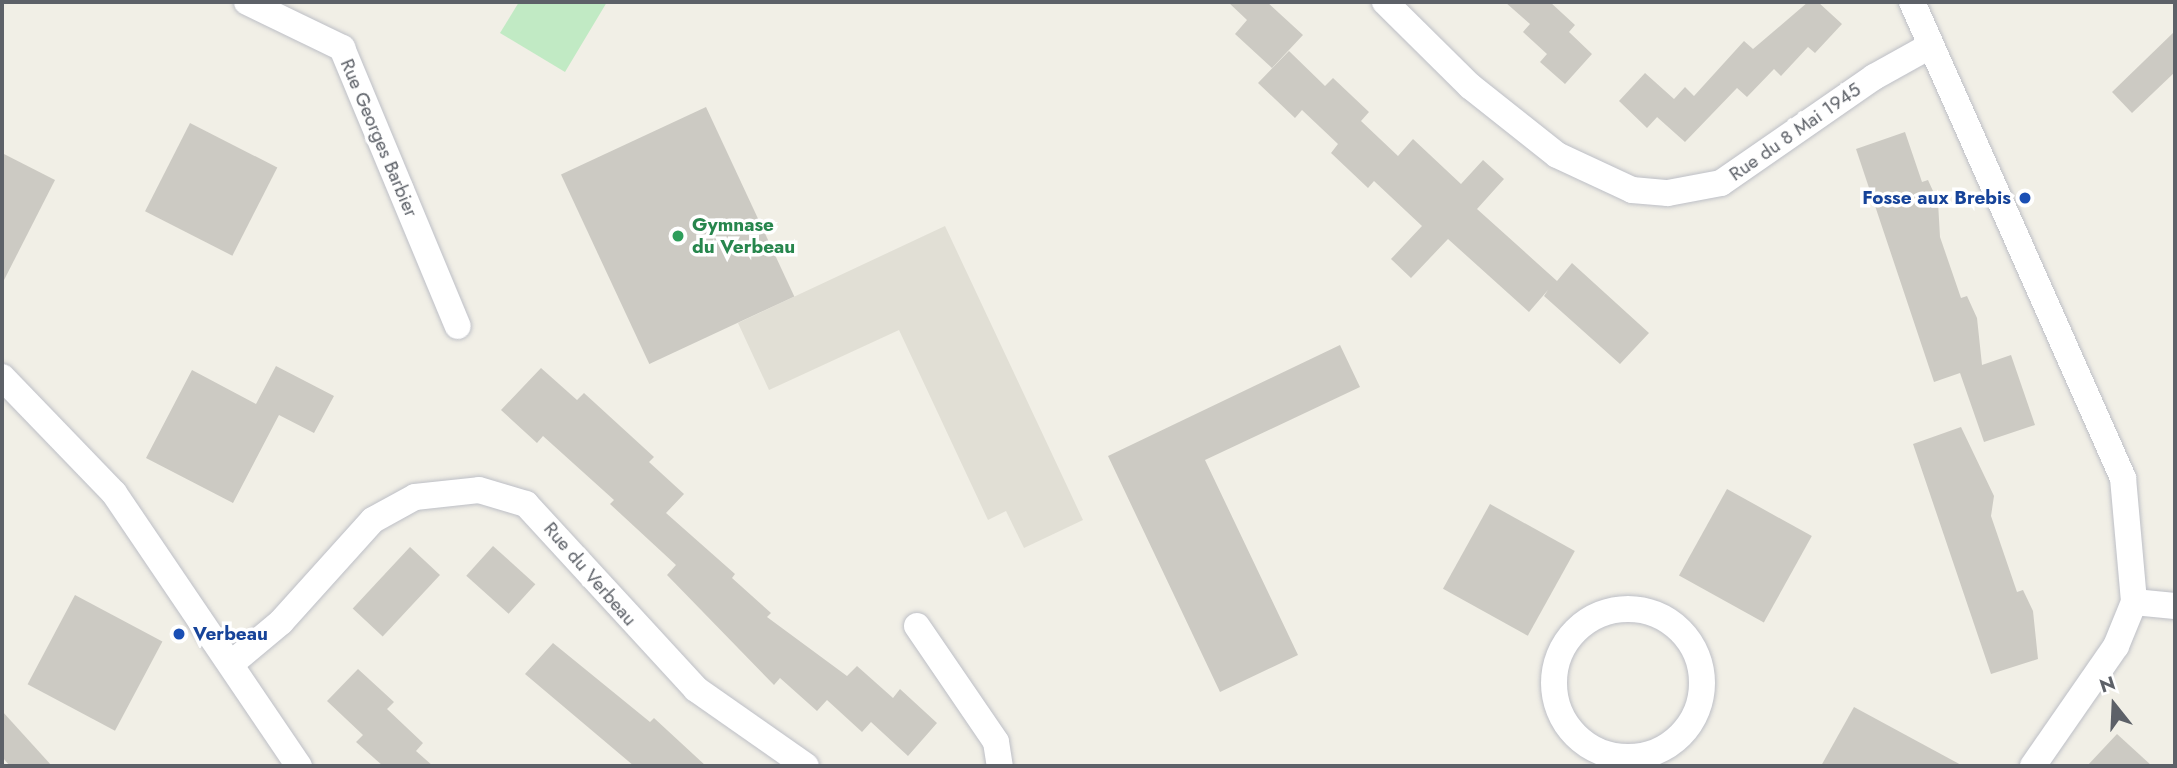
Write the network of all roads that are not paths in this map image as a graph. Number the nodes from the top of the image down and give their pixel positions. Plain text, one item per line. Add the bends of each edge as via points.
1 (247, 2) edge
2 (1385, 2) edge
3 (1912, 2) edge
4 (1928, 47) junction
5 (458, 326) dead end
6 (2, 377) edge
7 (2134, 602) junction
8 (2175, 606) edge
9 (917, 626) dead end
10 (232, 663) junction
11 (1612, 760) edge
12 (299, 766) edge
13 (806, 766) edge
14 (1000, 766) edge
15 (2034, 766) edge

1 - 5 street, Rue Georges Barbier via 342,48
2 - 4 street, Rue du 8 Mai 1945 via 1470,86 1557,155 1633,190 1668,193 1721,183
3 - 4 street
4 - 7 street via 2110,439 2127,503
6 - 10 street via 114,493
7 - 8 street
7 - 15 street via 2116,646
9 - 14 street via 996,742
10 - 12 street
10 - 13 street, Rue du Verbeau via 281,622 373,520 415,497 479,490 526,504 688,681
11 - 11 street via 1656,752 1686,729 1699,707 1702,671 1693,647 1669,621 1645,611 1619,609 1588,620 1560,652 1553,678 1556,703 1573,734

